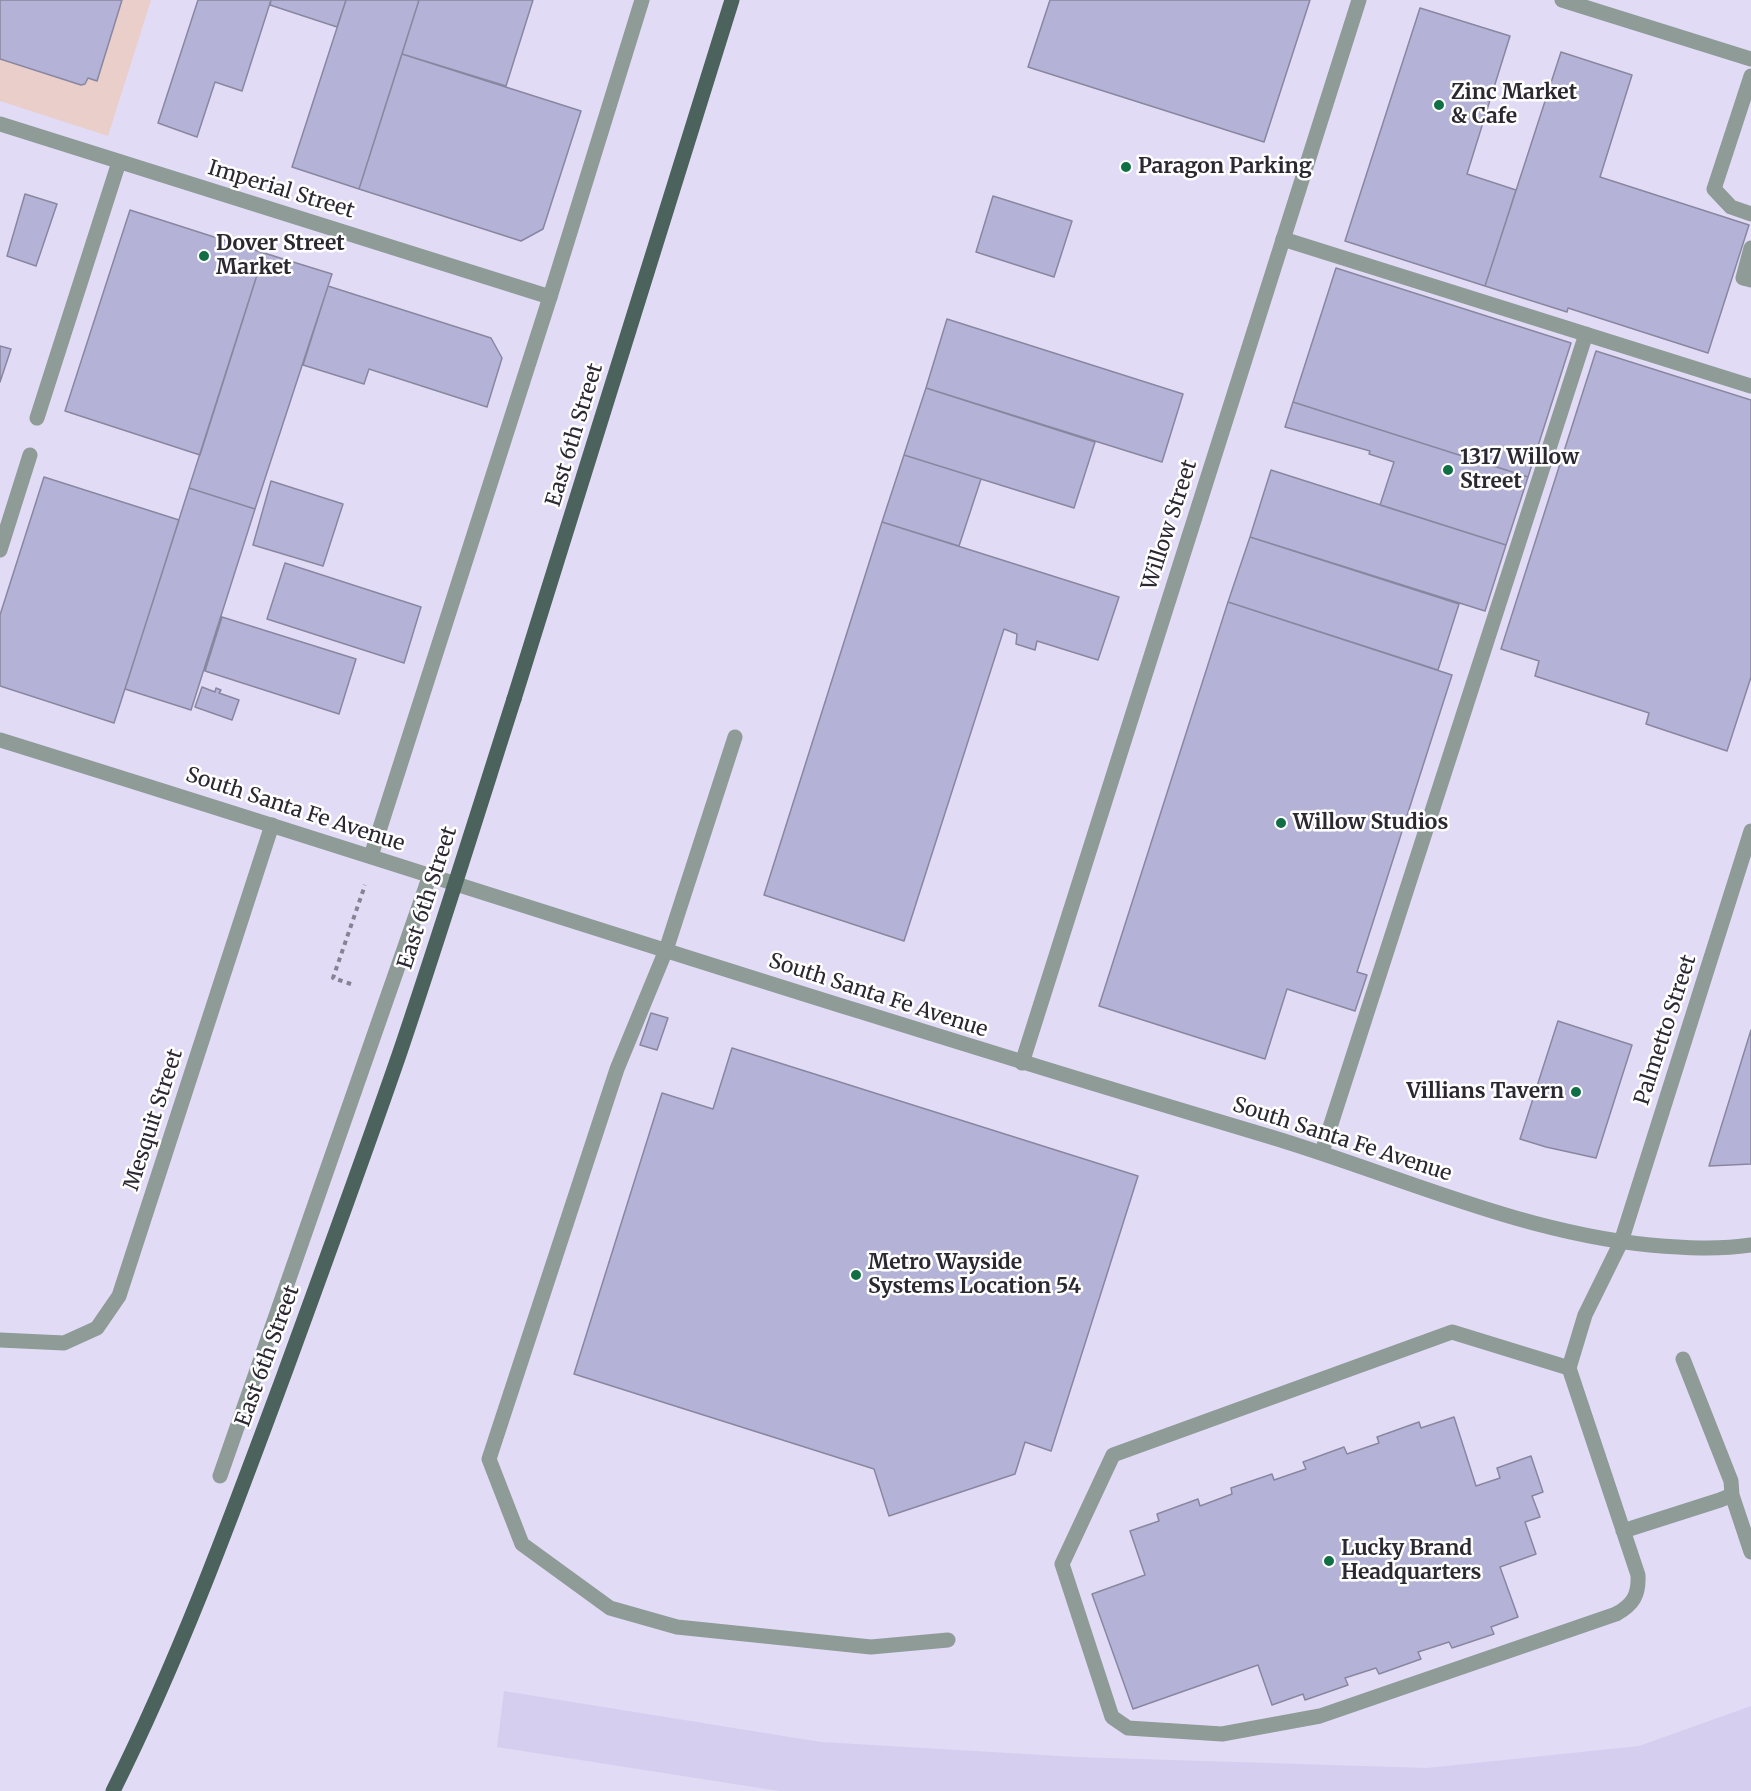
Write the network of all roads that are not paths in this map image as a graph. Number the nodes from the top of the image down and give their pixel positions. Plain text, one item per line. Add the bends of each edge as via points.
1 (642, 0) edge
2 (732, 0) edge
3 (1359, 0) edge
4 (1562, 0) edge
5 (1751, 59) edge
6 (1751, 76) edge
7 (0, 123) edge
8 (119, 162) junction
9 (1751, 214) edge
10 (1282, 239) junction
11 (1751, 248) edge
12 (1751, 280) edge
13 (550, 297) junction
14 (1586, 334) junction
15 (1751, 386) edge
16 (37, 418) dead end
17 (30, 455) dead end
18 (0, 550) edge
19 (735, 737) dead end
20 (0, 740) edge
21 (272, 825) junction
22 (1751, 831) edge
23 (371, 856) junction
24 (430, 875) junction
25 (666, 950) junction
26 (1022, 1063) junction
27 (1322, 1152) junction
28 (1621, 1242) junction
29 (1751, 1245) edge
30 (0, 1340) edge
31 (1683, 1359) dead end
32 (1569, 1368) junction
33 (220, 1476) dead end
34 (1732, 1495) junction
35 (1623, 1531) junction
36 (1751, 1552) edge
37 (948, 1640) dead end
38 (113, 1791) edge

1 - 13 street
2 - 38 main road, East 6th Street, bridge via 399,1053 236,1507 161,1688
3 - 10 street, Willow Street
4 - 5 street
6 - 9 street via 1714,189 1731,207
7 - 8 street, Imperial Street
8 - 13 street, Imperial Street
8 - 16 street
10 - 14 street
10 - 26 street, Willow Street
11 - 12 street via 1743,278
13 - 23 street
14 - 15 street
14 - 27 street
17 - 18 street
19 - 25 street
20 - 21 street, South Santa Fe Avenue
21 - 23 street, South Santa Fe Avenue
21 - 30 street, Mesquit Street via 119,1296 97,1328 64,1343
22 - 28 street, Palmetto Street
23 - 24 street, South Santa Fe Avenue
24 - 25 street, South Santa Fe Avenue
24 - 33 street
25 - 26 street, South Santa Fe Avenue
25 - 37 street via 617,1069 489,1460 522,1544 610,1608 677,1627 872,1647
26 - 27 street, South Santa Fe Avenue
27 - 28 street, South Santa Fe Avenue via 1530,1223
28 - 29 street, South Santa Fe Avenue via 1679,1247
28 - 32 street, Palmetto Street via 1586,1315
31 - 34 street via 1731,1481
32 - 35 street
32 - 35 street via 1452,1332 1113,1455 1062,1564 1112,1718 1128,1728 1222,1734 1320,1716 1616,1614 1635,1599 1638,1588 1638,1575
34 - 35 street
34 - 36 street

